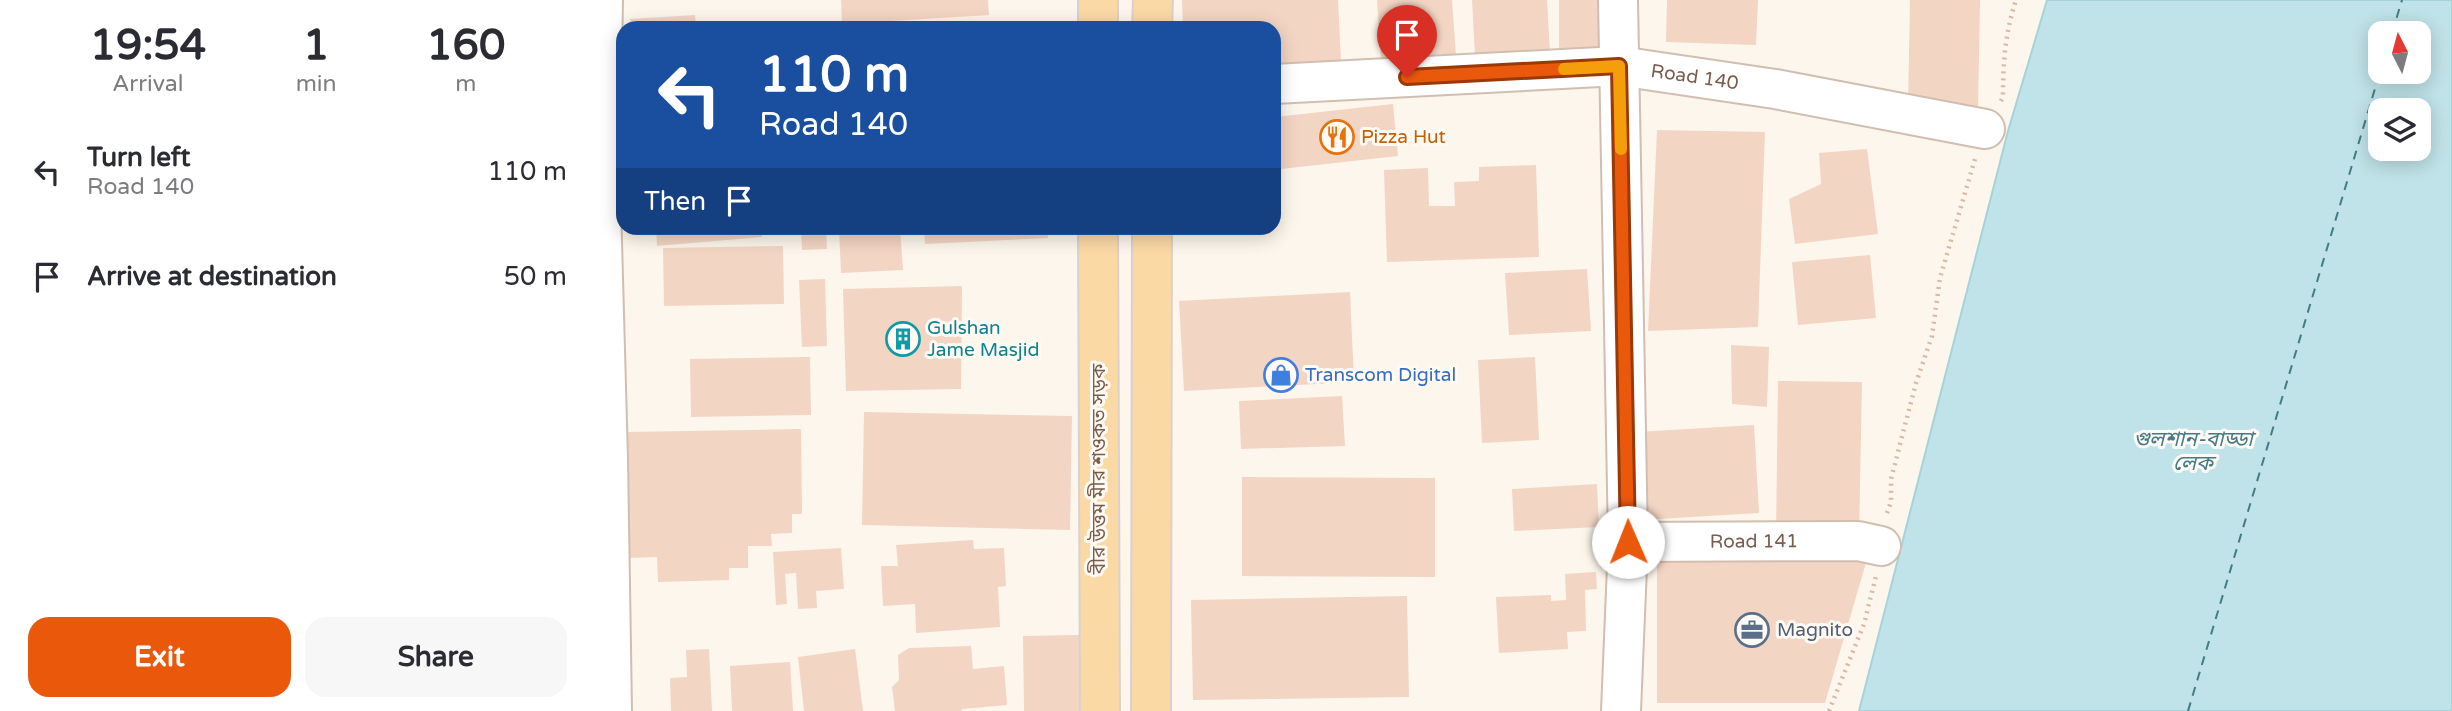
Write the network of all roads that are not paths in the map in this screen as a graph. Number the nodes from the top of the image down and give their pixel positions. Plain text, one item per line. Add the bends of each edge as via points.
1 (603, 0) edge
2 (1098, 0) edge
3 (1153, 0) edge
4 (1618, 0) edge
5 (1098, 21) edge
6 (1153, 21) edge
7 (1619, 66) junction
8 (1281, 84) edge
9 (1986, 129) road end
10 (612, 168) edge
11 (1098, 235) edge
12 (1152, 235) edge
13 (602, 459) edge
14 (1628, 542) junction
15 (1881, 546) road end
16 (612, 711) edge
17 (1100, 711) edge
18 (1151, 711) edge
19 (1613, 711) edge

1 - 10 street
2 - 5 main road
3 - 6 main road
4 - 7 street
7 - 8 street, Road 140
7 - 9 street, Road 140 via 1775,89
7 - 14 street
10 - 13 street
11 - 17 main road, বীর উত্তম মীর শওকত সড়ক
12 - 18 main road
13 - 16 street
14 - 15 street, Road 141 via 1858,541
14 - 19 street

